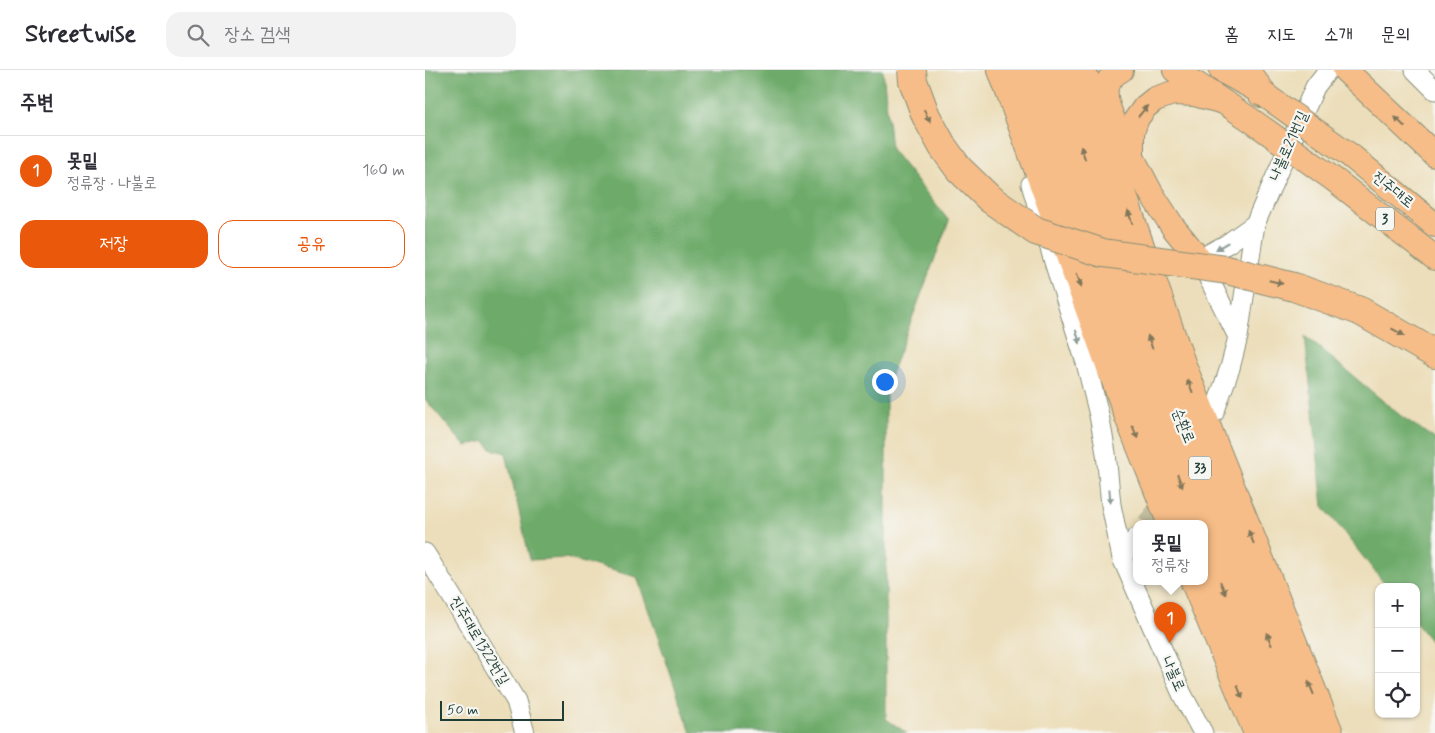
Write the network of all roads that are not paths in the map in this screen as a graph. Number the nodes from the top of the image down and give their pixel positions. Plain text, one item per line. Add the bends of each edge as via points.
1 (912, 70) edge
2 (1002, 70) edge
3 (1029, 70) edge
4 (1055, 70) edge
5 (1082, 70) edge
6 (1121, 70) edge
7 (1175, 70) edge
8 (1221, 70) edge
9 (1244, 70) edge
10 (1328, 70) edge
11 (1345, 70) edge
12 (1415, 70) edge
13 (1435, 90) edge
14 (1262, 93) junction
15 (1092, 97) junction
16 (1220, 101) junction
17 (1111, 115) junction
18 (1021, 123) junction
19 (1435, 155) edge
20 (1132, 157) junction
21 (1255, 224) junction
22 (1435, 224) edge
23 (1435, 258) edge
24 (1199, 259) junction
25 (1238, 338) junction
26 (1435, 354) edge
27 (1214, 412) dead end
28 (1170, 520) edge
29 (1195, 520) edge
30 (1133, 542) edge
31 (425, 553) edge
32 (1208, 553) edge
33 (1122, 558) junction
34 (1133, 583) edge
35 (1134, 585) edge
36 (1196, 585) edge
37 (525, 733) edge
38 (1203, 733) edge
39 (1258, 733) edge
40 (1283, 733) edge
41 (1307, 733) edge
42 (1329, 733) edge

1 -> 26 highway, bridge via 926,116 959,169 990,199 1036,231 1103,254 1227,270 1294,286 1360,311
2 - 18 highway
3 -> 29 highway, 순환로 / 33 via 1070,190
41 -> 4 highway, 순환로 / 33 via 1168,390
5 - 15 highway
6 - 17 main road via 1111,77 1106,86
7 - 16 main road, 3
8 - 14 main road, 3
9 - 14 highway
10 - 21 street, 나불로21번길 via 1315,87
19 -> 11 main road
12 - 13 street
14 - 22 main road, 진주대로 / 3, bridge via 1351,156
15 - 17 highway
42 -> 15 highway via 1181,363
20 -> 16 main road via 1132,132 1137,118 1155,99 1173,93 1194,94
16 - 23 main road, 진주대로 / 3, bridge via 1336,181
17 - 20 main road
18 -> 28 highway
18 -> 33 street, 나불로 via 1018,140 1099,415
20 - 24 main road via 1151,193
21 -> 24 street
21 - 25 street, 나불로21번길
24 - 25 street
25 - 27 street, 나불로21번길 via 1231,368
30 - 33 street
31 - 37 street, 진주대로1322번길 via 516,701
32 -> 40 highway
33 - 34 street, 나불로
35 - 38 street, 나불로 via 1182,694
36 -> 39 highway

